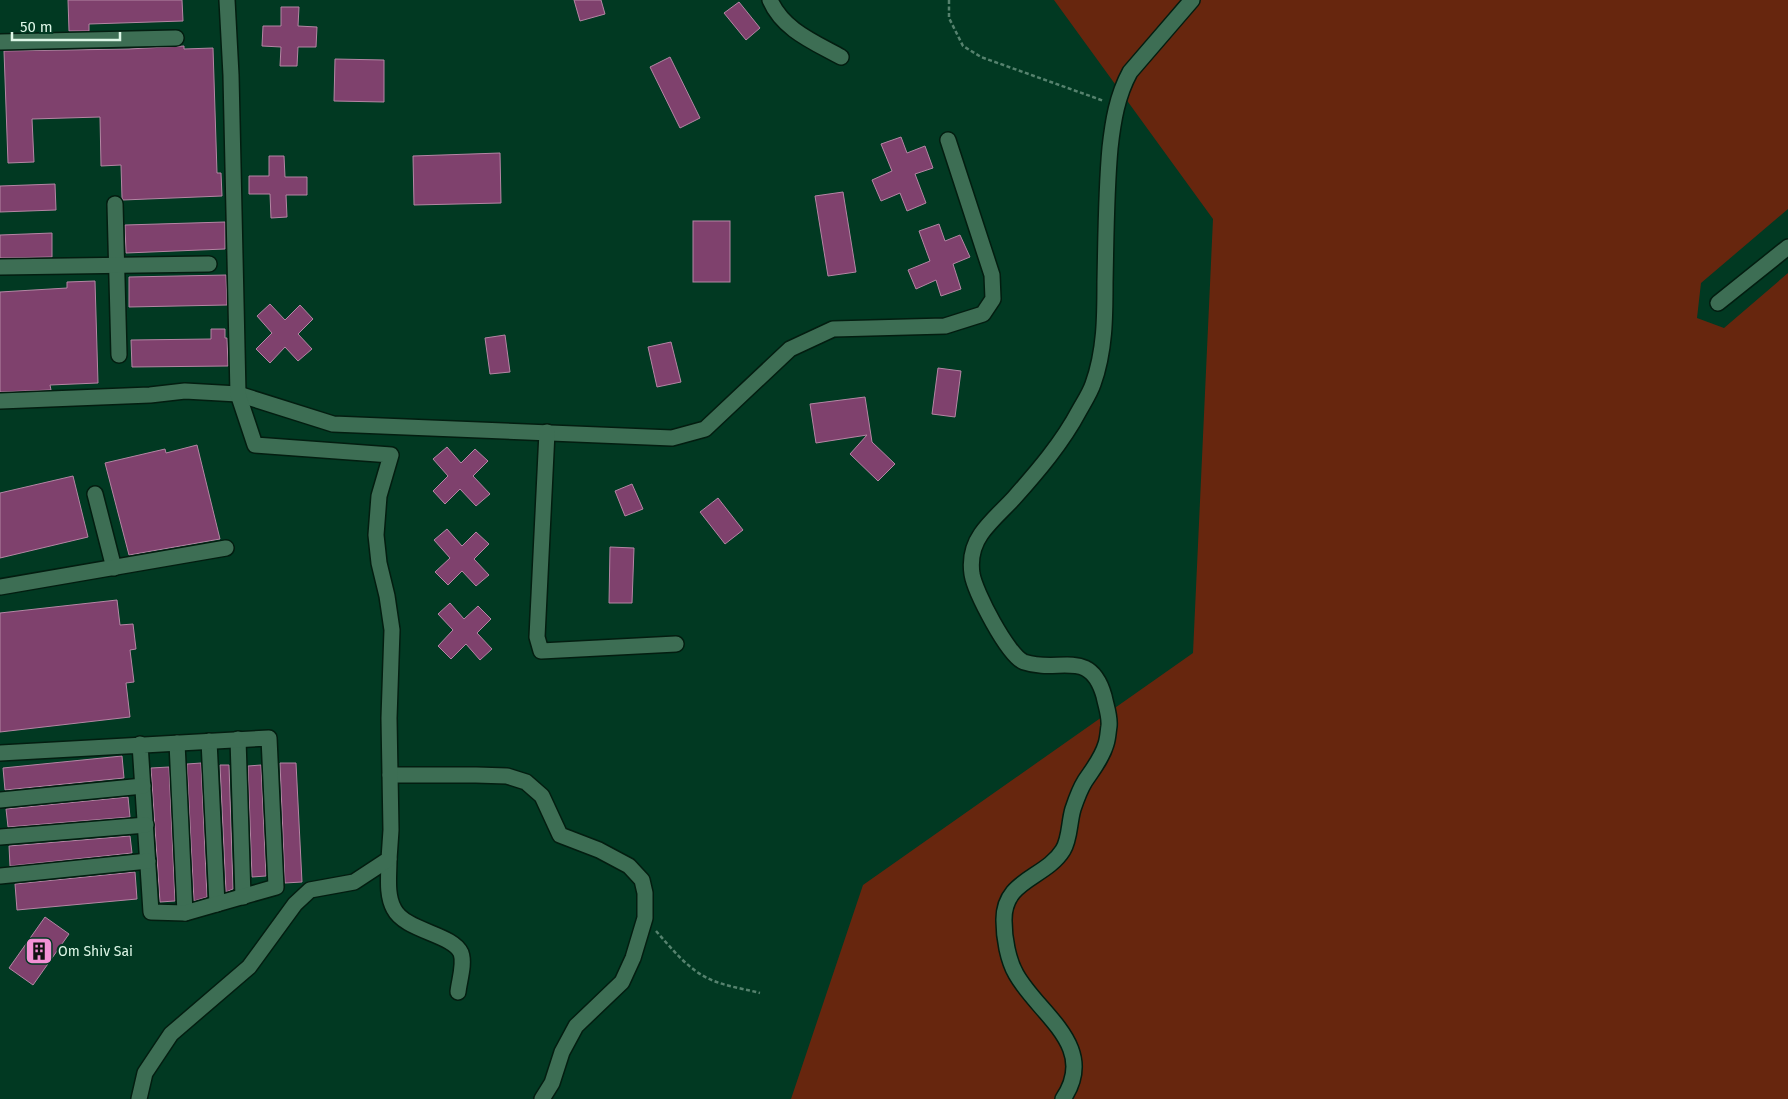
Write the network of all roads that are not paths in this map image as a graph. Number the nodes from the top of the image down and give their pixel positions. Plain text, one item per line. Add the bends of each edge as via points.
1 (227, 0) edge
2 (770, 0) edge
3 (1192, 0) edge
4 (176, 38) dead end
5 (0, 42) edge
6 (841, 57) dead end
7 (948, 140) dead end
8 (115, 204) dead end
9 (1788, 247) edge
10 (117, 264) junction
11 (209, 264) dead end
12 (0, 267) edge
13 (1718, 303) dead end
14 (119, 355) dead end
15 (238, 394) junction
16 (0, 401) edge
17 (547, 432) junction
18 (96, 494) dead end
19 (226, 548) dead end
20 (114, 568) junction
21 (0, 587) edge
22 (676, 644) dead end
23 (238, 739) junction
24 (209, 741) junction
25 (177, 743) junction
26 (140, 744) junction
27 (0, 753) edge
28 (390, 775) junction
29 (143, 786) junction
30 (0, 800) edge
31 (146, 825) junction
32 (0, 837) edge
33 (388, 859) junction
34 (148, 861) junction
35 (0, 876) edge
36 (243, 896) junction
37 (217, 904) junction
38 (185, 913) junction
39 (458, 992) dead end
40 (139, 1099) edge
41 (542, 1099) edge
42 (1063, 1099) edge

1 - 15 street
2 - 6 street via 773,8 794,31
3 - 42 street via 1130,72 1114,114 1107,175 1105,316 1101,360 1092,388 1068,432 981,534 971,554 972,577 987,612 1018,658 1027,663 1081,665 1096,676 1110,721 1106,745 1098,764 1084,783 1072,811 1064,848 1051,865 1023,882 1009,898 1004,917 1005,940 1015,973 1071,1047 1074,1070
4 - 5 street
7 - 17 street via 992,275 993,299 983,314 945,326 833,330 790,350 705,429 672,438
8 - 10 street
9 - 13 street
10 - 11 street
10 - 12 street
10 - 14 street
15 - 16 street via 185,391
15 - 17 street via 333,424
15 - 28 street via 255,446 391,456 379,496 376,535 392,630
17 - 22 street via 537,637 541,650
18 - 20 street
19 - 20 street
20 - 21 street
23 - 24 street
23 - 36 street
23 - 36 street via 269,738 276,887
24 - 25 street
24 - 37 street
25 - 26 street
25 - 38 street
26 - 27 street
26 - 29 street
28 - 33 street
28 - 41 street via 507,776 526,782 542,796 560,835 629,866 642,880 645,918 633,958 622,982 576,1026
29 - 30 street
29 - 31 street
31 - 32 street
31 - 34 street
33 - 39 street via 390,900 394,911 405,921 454,945 460,953 462,964
33 - 40 street via 354,882 310,890 295,904 249,966 171,1034 145,1073
34 - 35 street
34 - 38 street via 151,912
36 - 37 street
37 - 38 street

